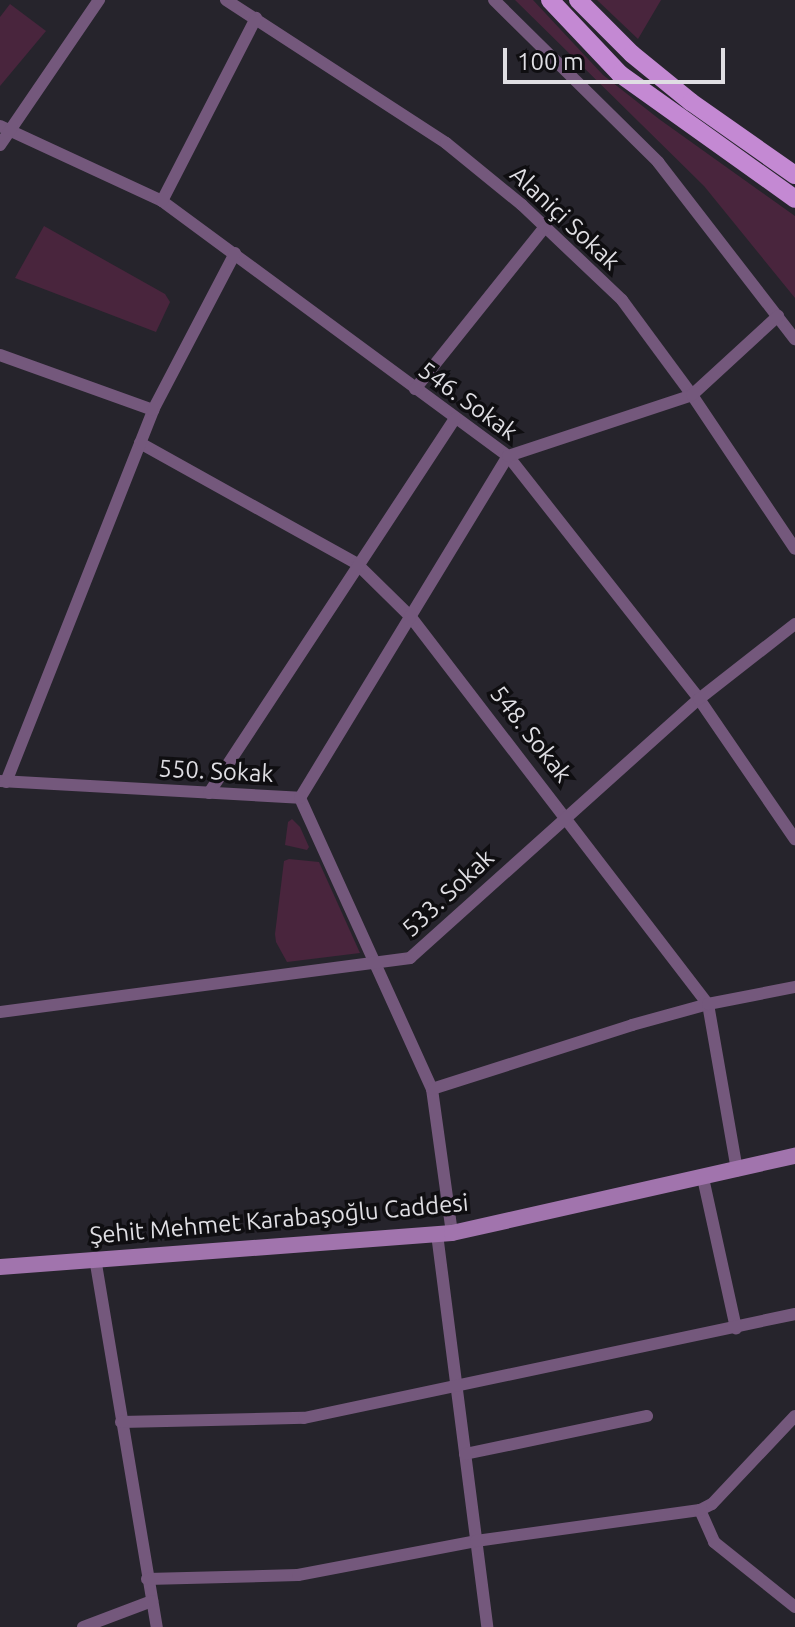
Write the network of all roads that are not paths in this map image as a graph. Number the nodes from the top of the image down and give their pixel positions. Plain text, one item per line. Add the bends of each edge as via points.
1 (99, 0) edge
2 (226, 0) edge
3 (494, 0) edge
4 (550, 0) edge
5 (578, 0) edge
6 (242, 4) edge
7 (256, 18) junction
8 (4, 128) edge
9 (0, 145) edge
10 (795, 175) edge
11 (795, 199) edge
12 (162, 201) junction
13 (545, 227) junction
14 (235, 253) junction
15 (778, 316) junction
16 (795, 339) edge
17 (0, 355) edge
18 (415, 389) junction
19 (692, 395) junction
20 (153, 410) junction
21 (455, 418) junction
22 (140, 443) junction
23 (508, 456) junction
24 (795, 549) edge
25 (357, 564) junction
26 (410, 616) junction
27 (795, 624) edge
28 (699, 699) junction
29 (3, 782) edge
30 (209, 793) junction
31 (300, 798) junction
32 (566, 815) junction
33 (795, 839) edge
34 (379, 965) junction
35 (795, 987) edge
36 (708, 1004) junction
37 (0, 1012) edge
38 (432, 1089) junction
39 (795, 1156) edge
40 (737, 1170) junction
41 (703, 1178) junction
42 (444, 1234) junction
43 (95, 1258) junction
44 (0, 1267) edge
45 (795, 1314) edge
46 (736, 1328) junction
47 (457, 1388) junction
48 (647, 1416) dead end
49 (795, 1416) edge
50 (121, 1422) junction
51 (465, 1454) junction
52 (700, 1510) junction
53 (476, 1541) junction
54 (147, 1579) junction
55 (152, 1601) junction
56 (795, 1607) edge
57 (83, 1627) edge
58 (157, 1627) edge
59 (487, 1627) edge

1 - 8 street
2 - 6 street, Alaniçi Sokak
3 - 15 street via 658,162
4 - 11 main road via 620,74
5 - 10 main road via 634,57
6 - 7 street, Alaniçi Sokak
7 - 12 street
7 - 13 street, Alaniçi Sokak via 446,143
8 - 9 street
8 - 12 street, 546. Sokak
12 - 14 street, 546. Sokak
13 - 18 street
13 - 19 street, Alaniçi Sokak via 622,300
14 - 18 street, 546. Sokak
14 - 20 street
15 - 16 street
15 - 19 street
17 - 20 street
18 - 21 street, 546. Sokak
19 - 23 street
19 - 24 street, Alaniçi Sokak
20 - 22 street
21 - 23 street, 546. Sokak
21 - 25 street
22 - 25 street, 548. Sokak
22 - 29 street
23 - 26 street
23 - 28 street, 546. Sokak
25 - 26 street, 548. Sokak
25 - 30 street
26 - 31 street
26 - 32 street, 548. Sokak
27 - 28 street, 533. Sokak
28 - 32 street, 533. Sokak
28 - 33 street, 546. Sokak
29 - 30 street, 550. Sokak
30 - 31 street, 550. Sokak
31 - 34 street, 550. Sokak
32 - 34 street, 533. Sokak via 410,958
32 - 36 street, 548. Sokak
34 - 37 street, 533. Sokak
34 - 38 street, 550. Sokak
35 - 36 street
36 - 38 street
36 - 40 street, 548. Sokak
38 - 42 street, 550. Sokak
39 - 40 main road, Şehit Mehmet Karabaşoğlu Caddesi
40 - 41 main road, Şehit Mehmet Karabaşoğlu Caddesi
41 - 42 main road, Şehit Mehmet Karabaşoğlu Caddesi
41 - 46 street
42 - 43 main road, Şehit Mehmet Karabaşoğlu Caddesi
42 - 47 street, 550. Sokak
43 - 44 main road, Şehit Mehmet Karabaşoğlu Caddesi
43 - 50 street
45 - 46 street
46 - 47 street
47 - 50 street via 304,1418
47 - 51 street, 550. Sokak
48 - 51 street
49 - 52 street via 712,1504
50 - 54 street
51 - 53 street, 550. Sokak
52 - 53 street
52 - 56 street via 714,1542
53 - 54 street via 298,1575
53 - 59 street, 550. Sokak
54 - 55 street
55 - 57 street
55 - 58 street

